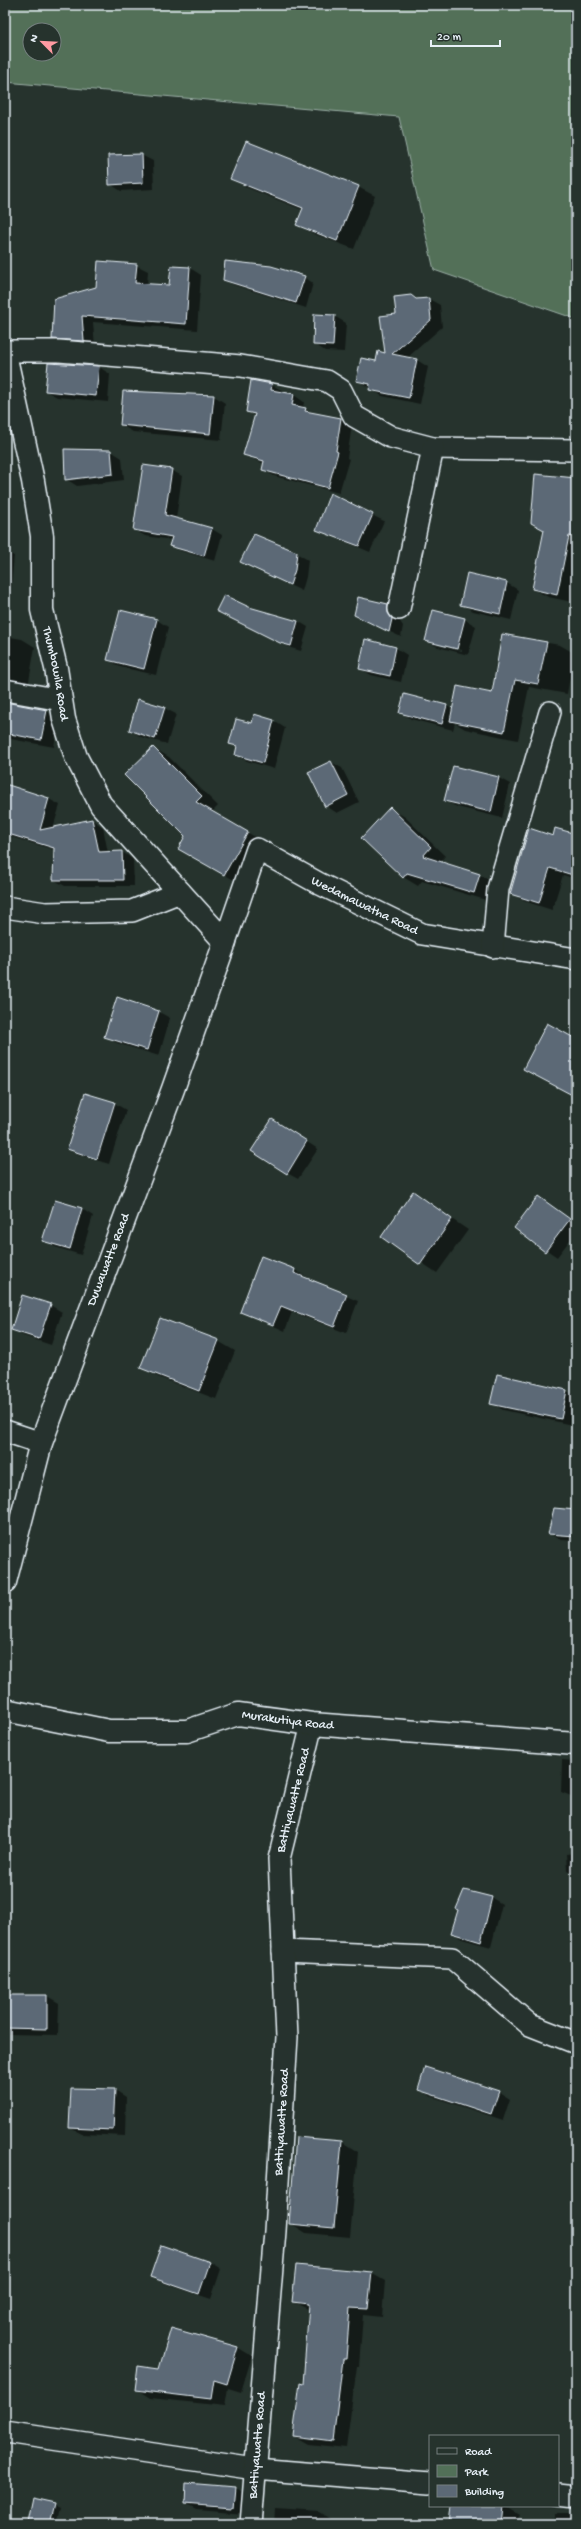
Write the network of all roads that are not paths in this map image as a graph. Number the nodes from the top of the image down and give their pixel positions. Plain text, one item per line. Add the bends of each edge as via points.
1 (5, 351) edge
2 (5, 354) edge
3 (433, 448) junction
4 (576, 450) edge
5 (399, 609) dead end
6 (5, 690) edge
7 (61, 700) junction
8 (550, 712) dead end
9 (180, 892) junction
10 (5, 907) edge
11 (225, 942) junction
12 (493, 947) junction
13 (576, 959) edge
14 (5, 1431) edge
15 (41, 1443) junction
16 (5, 1582) edge
17 (5, 1710) edge
18 (312, 1724) junction
19 (576, 1744) edge
20 (283, 1951) junction
21 (576, 2043) edge
22 (5, 2432) edge
23 (255, 2469) junction
24 (429, 2483) edge
25 (559, 2494) edge
26 (576, 2496) edge
27 (250, 2524) edge

1 - 3 street via 59,351 241,366 327,381 341,390 354,416 391,437
2 - 7 street, Thumbowila Road via 33,481 42,536 42,610
3 - 4 street
3 - 5 street
6 - 7 street
7 - 9 street, Thumbowila Road via 76,757 101,805
8 - 12 street via 498,889
9 - 10 street via 132,911 45,913
9 - 11 street, Thumbowila Road
11 - 12 street, Wedamawatha Road via 257,849 318,883 422,934
11 - 15 street, Duwawatte Road
12 - 13 street, Wedamawatha Road
14 - 15 street
15 - 16 street, Duwawatte Road
17 - 18 street, Murakutiya Road via 109,1731 187,1731 238,1714
18 - 19 street, Murakutiya Road
18 - 20 street, Battiyawatte Road via 279,1859
20 - 21 street via 452,1958 530,2025
20 - 23 street, Battiyawatte Road via 287,2037 275,2231
22 - 23 street
23 - 24 street
23 - 27 street, Battiyawatte Road
25 - 26 street

